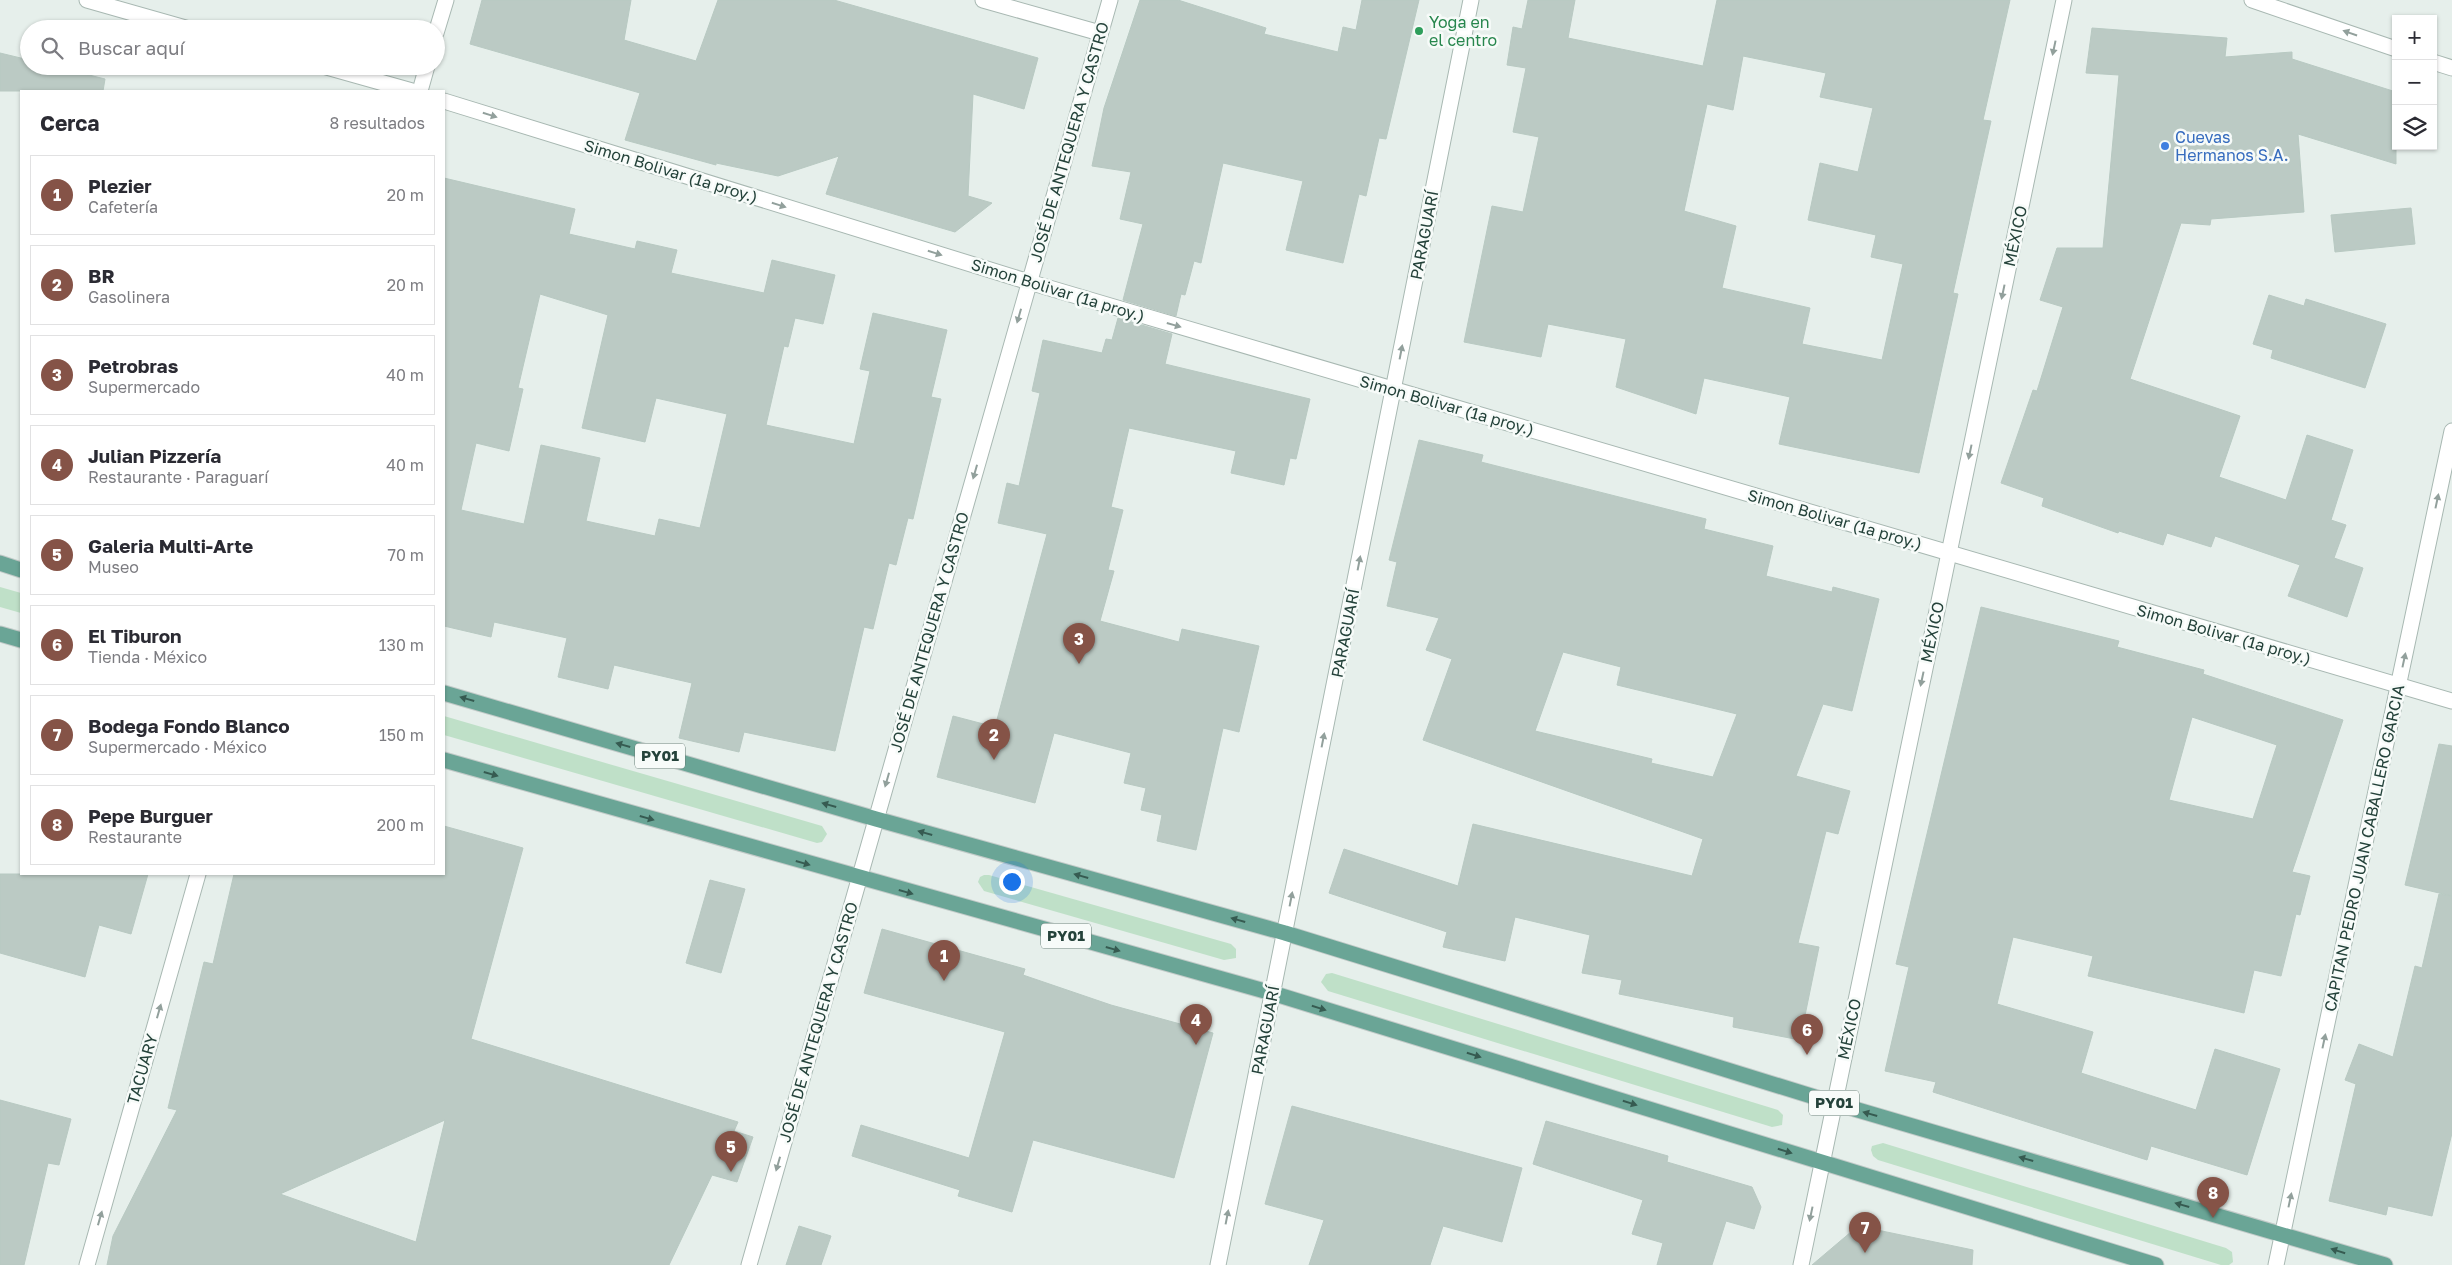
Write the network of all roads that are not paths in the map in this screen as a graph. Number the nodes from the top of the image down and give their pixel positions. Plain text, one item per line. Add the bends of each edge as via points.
1 (87, 0) edge
2 (446, 0) edge
3 (984, 0) edge
4 (1110, 0) edge
5 (1471, 0) edge
6 (2064, 0) edge
7 (2252, 0) edge
8 (157, 20) edge
9 (440, 20) edge
10 (1100, 33) junction
11 (2392, 48) edge
12 (2437, 63) edge
13 (2452, 68) edge
14 (355, 75) edge
15 (424, 75) edge
16 (408, 90) edge
17 (420, 90) edge
18 (445, 101) edge
19 (1029, 282) junction
20 (1394, 389) junction
21 (2452, 431) edge
22 (1949, 553) junction
23 (0, 563) edge
24 (20, 570) edge
25 (0, 634) edge
26 (20, 640) edge
27 (2399, 686) junction
28 (445, 693) edge
29 (2452, 701) edge
30 (445, 760) edge
31 (876, 819) junction
32 (198, 875) edge
33 (859, 879) junction
34 (1284, 933) junction
35 (1272, 993) junction
36 (1834, 1103) junction
37 (1822, 1162) junction
38 (2283, 1235) junction
39 (87, 1265) edge
40 (749, 1265) edge
41 (1218, 1265) edge
42 (1801, 1265) edge
43 (2156, 1265) edge
44 (2276, 1265) edge
45 (2385, 1265) edge

1 - 8 street
2 - 9 street
3 - 10 street
4 - 10 street, JOSÉ DE ANTEQUERA Y CASTRO
20 -> 5 street, PARAGUARÍ
6 -> 22 street, MÉXICO
11 -> 7 street
10 - 19 street, JOSÉ DE ANTEQUERA Y CASTRO
12 - 13 street
14 - 16 street
15 - 17 street
18 -> 19 street, Simon Bolivar (1ª proy.)
19 -> 20 street, Simon Bolivar (1ª proy.)
19 -> 31 street, JOSÉ DE ANTEQUERA Y CASTRO
20 - 22 street, Simon Bolivar (1ª proy.)
34 -> 20 street, PARAGUARÍ
27 -> 21 street, CAPITAN PEDRO JUAN CABALLERO GARCIA
22 - 27 street, Simon Bolivar (1ª proy.)
22 -> 36 street, MÉXICO
23 - 24 main road
25 - 26 main road
27 - 29 street, Simon Bolivar (1ª proy.)
38 -> 27 street, CAPITAN PEDRO JUAN CABALLERO GARCIA
31 -> 28 main road, PY01
30 -> 33 main road, PY01
31 - 33 street, JOSÉ DE ANTEQUERA Y CASTRO
34 -> 31 main road, PY01
39 -> 32 street, TACUARY
33 -> 35 main road, PY01
33 -> 40 street, JOSÉ DE ANTEQUERA Y CASTRO
34 - 35 street, PARAGUARÍ
34 - 36 main road, PY01
35 -> 37 main road, PY01
41 -> 35 street, PARAGUARÍ
36 - 37 street, MÉXICO
38 -> 36 main road, PY01
37 -> 42 street, MÉXICO
37 - 43 main road, PY01
38 - 44 street, CAPITAN PEDRO JUAN CABALLERO GARCIA
45 -> 38 main road, PY01

